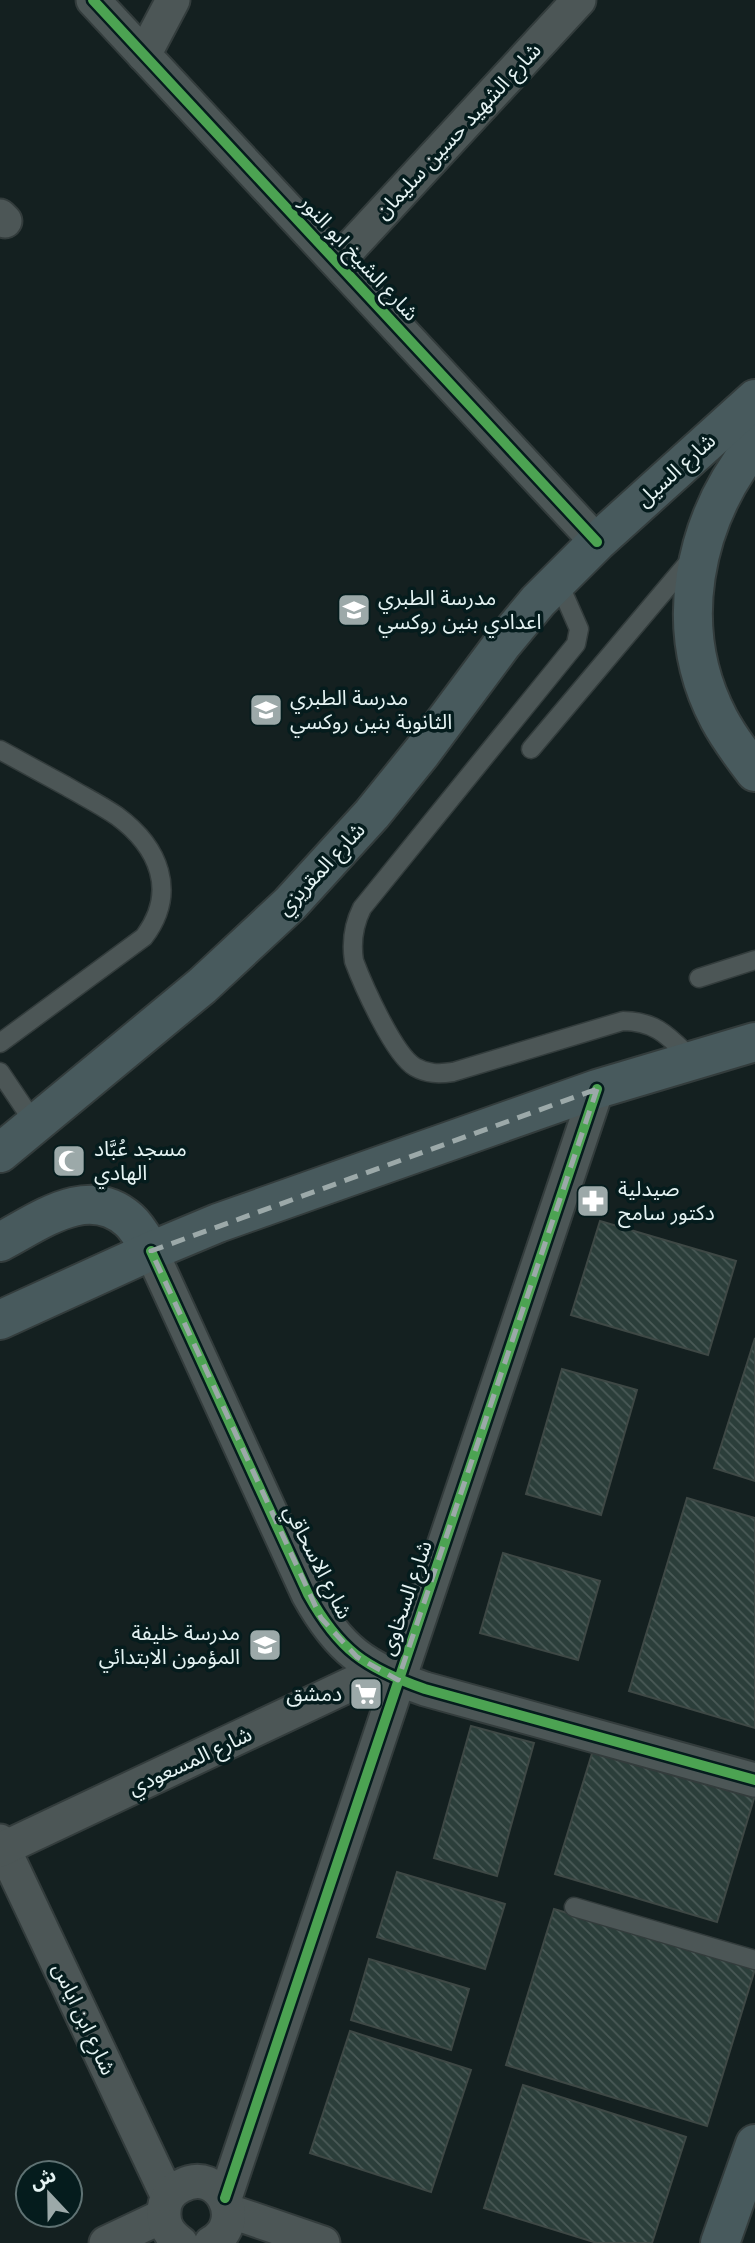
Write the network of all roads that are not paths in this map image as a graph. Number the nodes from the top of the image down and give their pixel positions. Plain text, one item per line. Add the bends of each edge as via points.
1 (93, 0) edge
2 (173, 0) edge
3 (579, 0) edge
4 (144, 55) junction
5 (337, 262) junction
6 (755, 399) edge
7 (755, 444) edge
8 (597, 542) junction
9 (701, 547) junction
10 (558, 581) junction
11 (531, 749) dead end
12 (0, 750) edge
13 (755, 772) edge
14 (755, 960) edge
15 (699, 978) dead end
16 (755, 1042) edge
17 (0, 1043) edge
18 (692, 1060) junction
19 (0, 1072) edge
20 (597, 1089) junction
21 (12, 1137) edge
22 (0, 1242) edge
23 (151, 1251) junction
24 (0, 1320) edge
25 (389, 1675) junction
26 (755, 1780) edge
27 (1, 1847) edge
28 (574, 1907) dead end
29 (755, 1959) edge
30 (755, 2144) edge
31 (227, 2204) junction
32 (171, 2219) edge
33 (106, 2243) edge
34 (211, 2243) edge
35 (323, 2243) edge
36 (720, 2243) edge

1 - 4 street, شارع الشيخ ابو النور
2 - 4 street
3 - 5 street, شارع الشهيد حسين سليمان
4 - 5 street, شارع الشيخ ابو النور
5 - 8 street, شارع الشيخ ابو النور
6 - 8 main road, شارع السيل
7 - 9 main road via 727,483
8 - 10 main road, شارع المقريزي
9 - 11 lane
9 - 13 main road via 693,616 705,684 735,746
10 - 18 lane via 579,629 576,644 362,908 353,932 354,961 397,1049 426,1072 453,1072 623,1021 659,1029
10 - 21 main road, شارع المقريزي via 503,642 372,814 318,874 202,986
12 - 17 lane via 119,817 147,847 163,885 159,913 144,937
14 - 15 lane
16 - 18 main road
18 - 20 main road
19 - 21 lane
20 - 23 main road
20 - 25 street, شارع السخاوى
22 - 23 main road via 67,1207 100,1205 128,1219
23 - 24 main road
23 - 25 street, شارع الاسحاقي via 321,1618 357,1657
25 - 26 street, شارع الاسحاقي via 425,1689
25 - 27 street, شارع المسعودي
25 - 31 street, شارع السخاوى
27 - 32 street, شارع ابن اياس
28 - 29 lane
30 - 36 main road
31 - 32 street via 208,2183 185,2183 175,2189
31 - 34 street, شارع السخاوى via 224,2232
31 - 35 street
32 - 33 street

